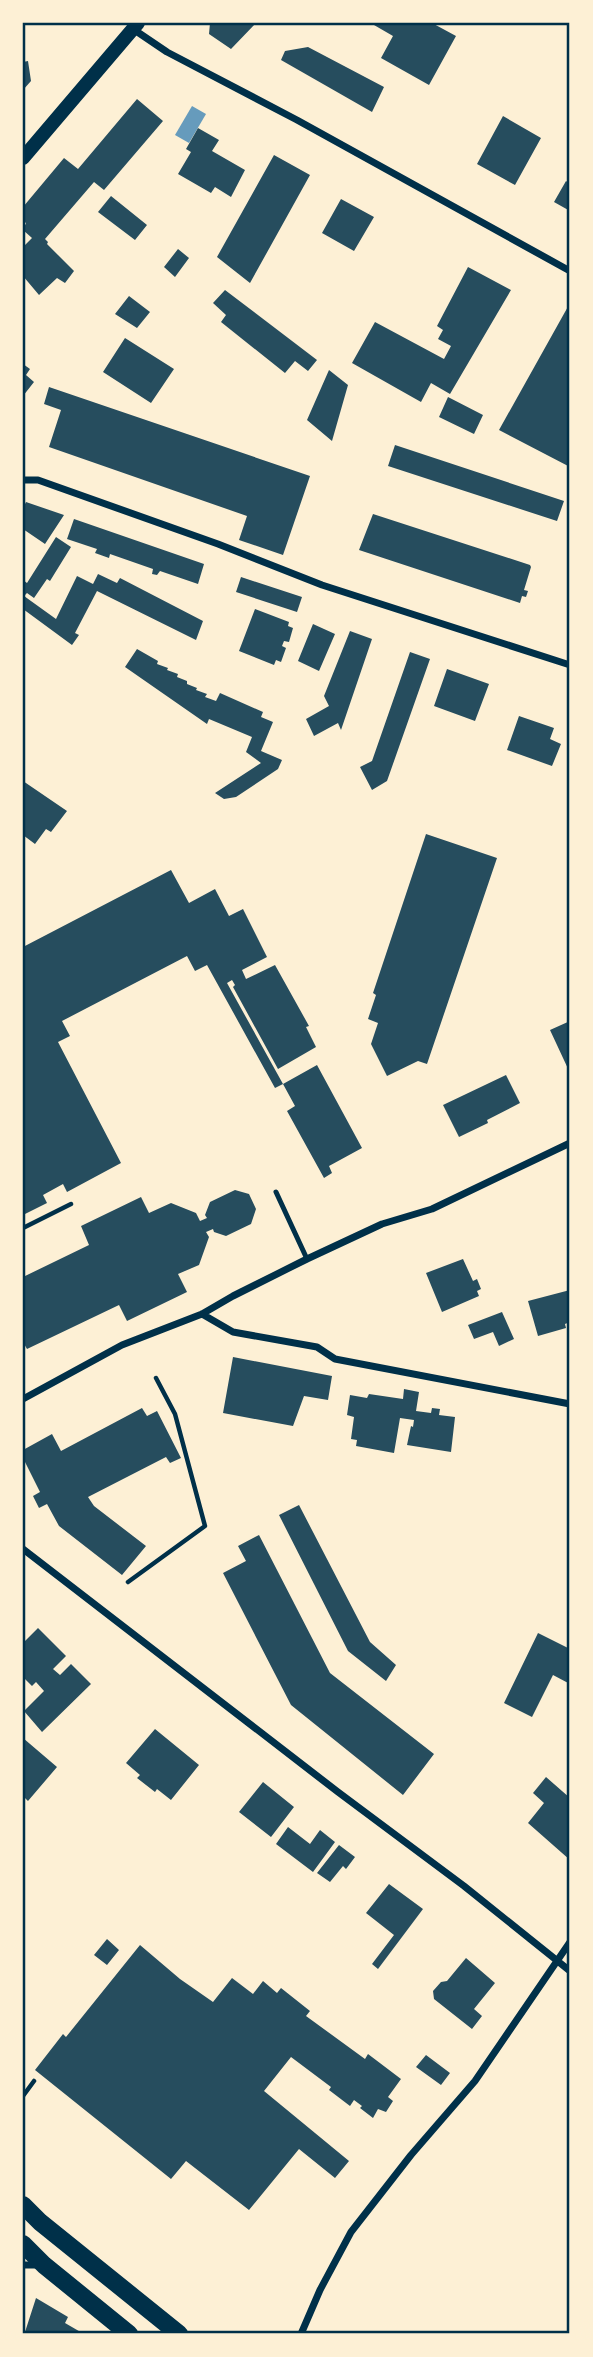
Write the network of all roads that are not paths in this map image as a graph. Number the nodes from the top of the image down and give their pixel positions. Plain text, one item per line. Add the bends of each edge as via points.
1 (135, 26) edge
2 (23, 158) edge
3 (570, 271) edge
4 (23, 480) edge
5 (570, 665) edge
6 (570, 1143) edge
7 (276, 1192) dead end
8 (307, 1259) junction
9 (202, 1314) junction
10 (23, 1399) edge
11 (570, 1404) edge
12 (23, 1549) edge
13 (570, 1942) edge
14 (556, 1961) junction
15 (570, 1971) edge
16 (23, 2205) edge
17 (23, 2244) edge
18 (23, 2265) edge
19 (44, 2265) junction
20 (129, 2334) edge
21 (179, 2334) edge
22 (301, 2334) edge

1 - 2 main road
1 - 3 street via 167,52
4 - 5 street via 38,480 322,585
6 - 8 street via 432,1209 382,1224
7 - 8 lane
8 - 9 street
9 - 10 street via 128,1342
9 - 11 street via 233,1332 317,1347 335,1359
12 - 14 street
13 - 14 street
14 - 15 street
14 - 22 street via 475,2081 351,2232
16 - 21 main road
17 - 19 main road
18 - 19 street
19 - 20 main road

